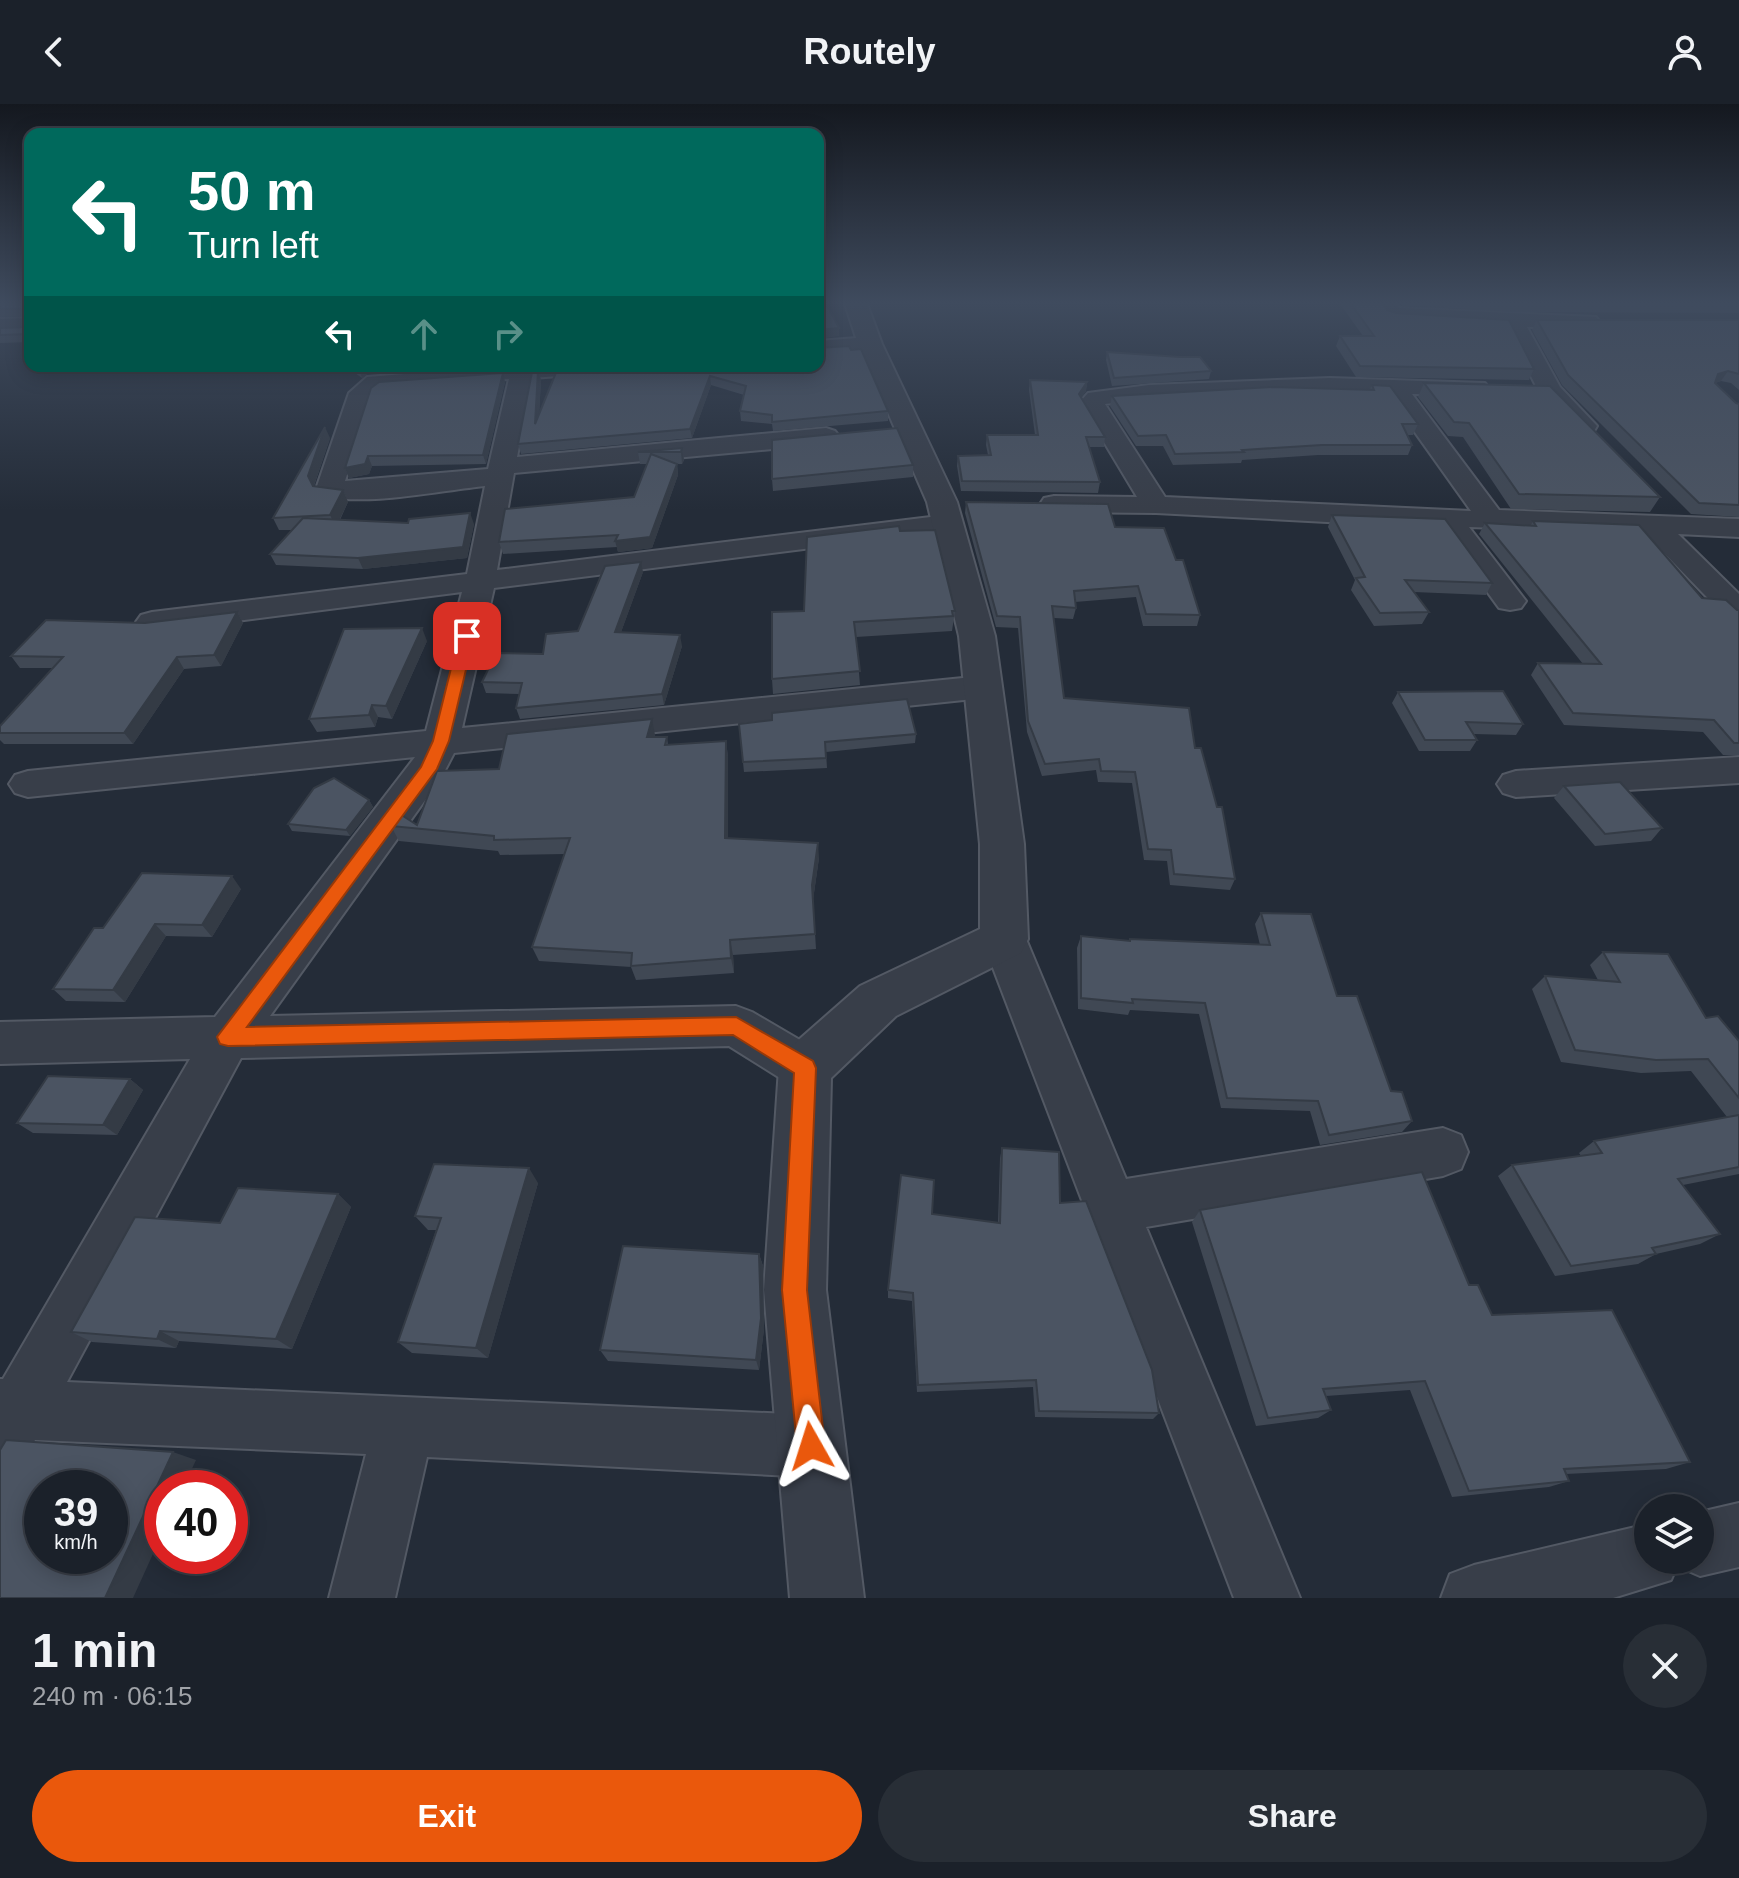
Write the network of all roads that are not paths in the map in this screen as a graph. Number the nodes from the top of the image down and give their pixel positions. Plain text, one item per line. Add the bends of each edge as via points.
1 (875, 371) edge
2 (1540, 371) edge
3 (489, 372) edge
4 (522, 372) edge
5 (1394, 386) junction
6 (1550, 390) junction
7 (845, 434) edge
8 (1606, 447) edge
9 (501, 471) junction
10 (1034, 504) edge
11 (1156, 505) junction
12 (954, 509) junction
13 (1656, 513) junction
14 (1491, 518) junction
15 (1449, 520) junction
16 (1739, 528) edge
17 (480, 583) junction
18 (1510, 601) dead end
19 (1739, 612) edge
20 (152, 622) edge
21 (983, 687) junction
22 (441, 741) junction
23 (1739, 770) edge
24 (28, 784) dead end
25 (1516, 784) dead end
26 (1004, 939) junction
27 (228, 1037) junction
28 (0, 1043) edge
29 (805, 1068) junction
30 (1443, 1152) dead end
31 (1112, 1207) junction
32 (6, 1420) edge
33 (404, 1425) junction
34 (811, 1446) junction
35 (1739, 1535) edge
36 (1714, 1541) edge
37 (1634, 1560) edge
38 (362, 1598) edge
39 (827, 1598) edge
40 (1267, 1598) edge
41 (1474, 1598) edge

1 - 12 street via 892,430
2 - 6 street
3 - 9 street via 375,382 361,393 329,489 363,490
4 - 9 street
5 - 6 street
5 - 11 street via 1096,398 1092,402
5 - 14 street
6 - 8 street
7 - 9 street
9 - 17 street
10 - 11 street
11 - 15 street
12 - 17 street
12 - 21 street
13 - 14 street
13 - 16 street via 1683,526
13 - 19 street
14 - 15 street
15 - 18 street
17 - 20 street
17 - 22 street
21 - 22 street
21 - 26 street via 1002,844
22 - 24 street
22 - 27 street via 428,769
23 - 25 street
26 - 29 street via 878,1001
26 - 31 street
27 - 28 street
27 - 29 street via 736,1026
27 - 32 street
29 - 34 street via 795,1290
30 - 31 street
31 - 40 street
32 - 33 street
33 - 34 street
33 - 38 street
34 - 39 street
35 - 36 street
37 - 41 street

